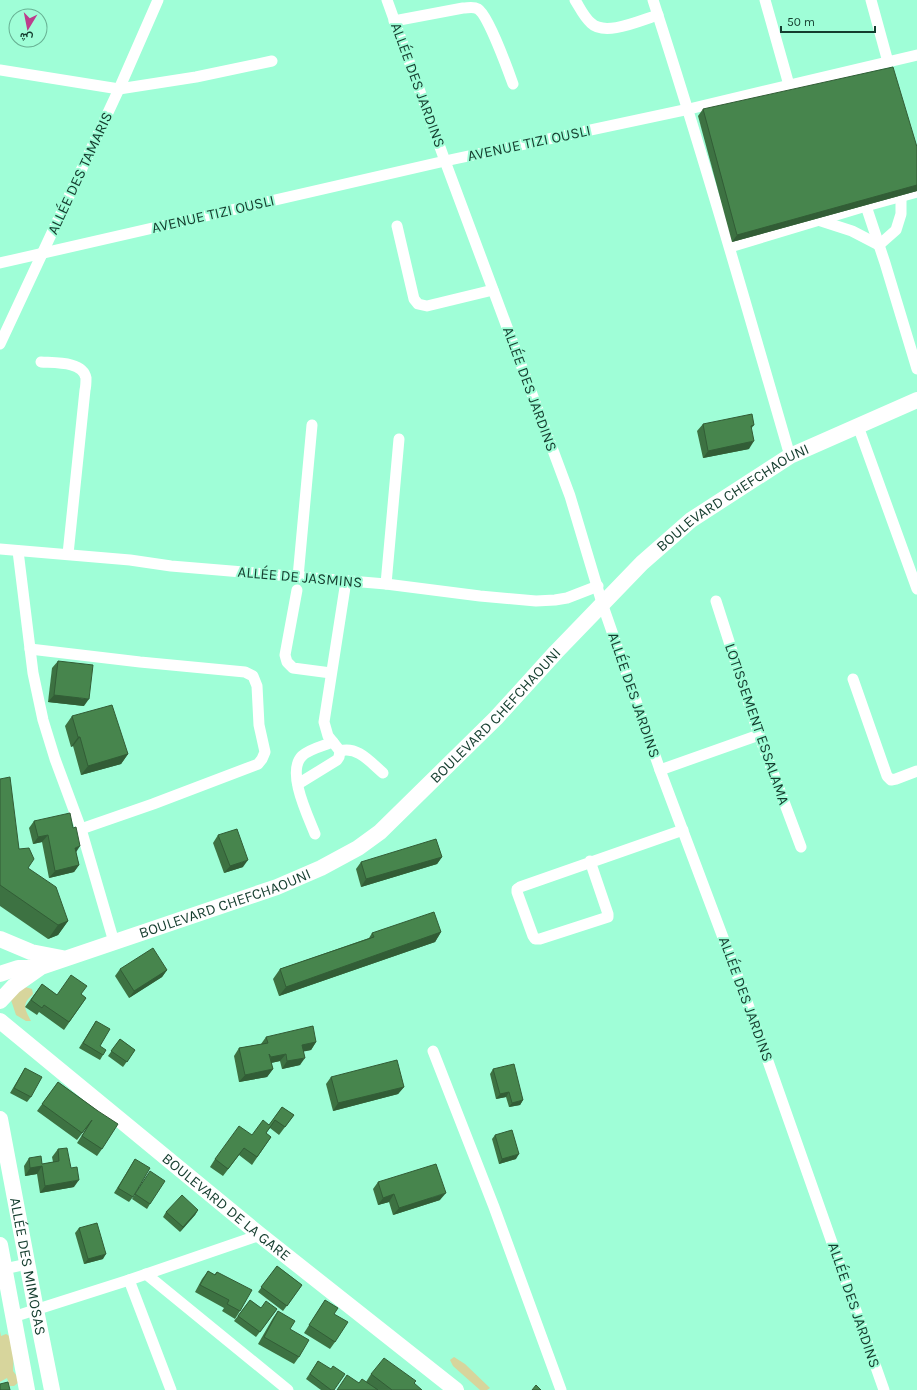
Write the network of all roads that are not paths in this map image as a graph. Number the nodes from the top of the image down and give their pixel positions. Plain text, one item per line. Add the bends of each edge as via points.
1 (158, 0) edge
2 (387, 0) edge
3 (575, 0) edge
4 (653, 0) edge
5 (765, 0) edge
6 (871, 0) edge
7 (658, 15) junction
8 (394, 21) junction
9 (917, 55) edge
10 (272, 61) dead end
11 (888, 62) junction
12 (0, 70) edge
13 (513, 84) dead end
14 (789, 85) junction
15 (119, 89) junction
16 (689, 109) junction
17 (445, 161) junction
18 (917, 192) edge
19 (901, 197) junction
20 (866, 206) junction
21 (818, 220) junction
22 (397, 226) dead end
23 (879, 245) junction
24 (730, 247) junction
25 (42, 253) junction
26 (0, 262) edge
27 (493, 290) junction
28 (0, 344) edge
29 (41, 362) dead end
30 (917, 369) edge
31 (917, 400) edge
32 (312, 425) dead end
33 (858, 426) junction
34 (399, 438) dead end
35 (790, 456) junction
36 (0, 549) edge
37 (18, 551) junction
38 (68, 554) junction
39 (298, 577) junction
40 (346, 581) junction
41 (386, 584) junction
42 (598, 586) junction
43 (917, 589) edge
44 (297, 590) dead end
45 (716, 601) dead end
46 (602, 603) junction
47 (30, 649) junction
48 (331, 673) junction
49 (853, 678) dead end
50 (759, 735) junction
51 (333, 742) junction
52 (340, 751) junction
53 (660, 770) junction
54 (917, 771) edge
55 (383, 774) dead end
56 (298, 784) junction
57 (81, 829) junction
58 (683, 830) junction
59 (315, 834) dead end
60 (801, 847) dead end
61 (590, 861) junction
62 (0, 938) edge
63 (114, 942) junction
64 (63, 958) junction
65 (38, 968) junction
66 (0, 974) edge
67 (0, 1001) edge
68 (0, 1021) edge
69 (433, 1051) dead end
70 (0, 1119) edge
71 (260, 1234) junction
72 (0, 1245) edge
73 (27, 1264) junction
74 (2, 1270) edge
75 (146, 1274) junction
76 (129, 1280) junction
77 (36, 1310) junction
78 (13, 1317) junction
79 (27, 1390) edge
80 (52, 1390) edge
81 (171, 1390) edge
82 (288, 1390) edge
83 (456, 1390) edge
84 (561, 1390) edge
85 (884, 1390) edge

1 - 15 street, ALLÉE DES TAMARIS
2 - 8 street, ALLÉE DES JARDINS
3 - 7 street via 591,24 606,30
4 - 7 street
5 - 14 street
6 - 11 street
7 - 16 street
8 - 13 street via 463,8 478,9 486,19
8 - 17 street, ALLÉE DES JARDINS
9 - 11 street, AVENUE TIZI OUSLI
10 - 15 street via 196,77
11 - 14 street, AVENUE TIZI OUSLI
12 - 15 street
14 - 16 street, AVENUE TIZI OUSLI
15 - 25 street, ALLÉE DES TAMARIS
16 - 17 street, AVENUE TIZI OUSLI
16 - 24 street
17 - 25 street, AVENUE TIZI OUSLI
17 - 27 street, ALLÉE DES JARDINS
18 - 19 street
19 - 20 street
19 - 23 street via 901,214 896,230
20 - 21 street
20 - 23 street
21 - 23 street via 852,231
21 - 24 street
22 - 27 street via 414,299 418,304 427,306
23 - 30 street
24 - 35 street
25 - 26 street, AVENUE TIZI OUSLI
25 - 28 street, ALLÉE DES TAMARIS
27 - 42 street, ALLÉE DES JARDINS via 570,496
29 - 38 street via 70,364 80,368 86,376
31 - 33 street, BOULEVARD CHEFCHAOUNI
32 - 39 street
33 - 35 street, BOULEVARD CHEFCHAOUNI
33 - 43 street
34 - 41 street
35 - 46 street, BOULEVARD CHEFCHAOUNI via 691,520
36 - 37 street, ALLÉE DE JASMINS
37 - 38 street, ALLÉE DE JASMINS
37 - 47 street
38 - 39 street, ALLÉE DE JASMINS
39 - 40 street, ALLÉE DE JASMINS
40 - 41 street, ALLÉE DE JASMINS
40 - 48 street
41 - 42 street, ALLÉE DE JASMINS via 536,601 567,598
42 - 46 street, ALLÉE DES JARDINS
44 - 48 street via 285,655 287,662 293,668
45 - 50 street, LOTISSEMENT ESSALAMA
46 - 53 street, ALLÉE DES JARDINS
46 - 63 street, BOULEVARD CHEFCHAOUNI via 496,718 380,832 358,848 277,887
47 - 57 street via 44,725
47 - 57 street via 245,672 253,676 257,686 259,725 265,752 258,764
48 - 51 street via 324,722 328,736
49 - 54 street via 887,776 891,780
50 - 53 street
50 - 60 street, LOTISSEMENT ESSALAMA
51 - 52 street
51 - 56 street via 307,752 300,759 296,772
52 - 55 street via 349,749 359,752
52 - 56 street via 337,760
53 - 58 street, ALLÉE DES JARDINS
56 - 59 street
57 - 63 street
58 - 61 street
58 - 85 street, ALLÉE DES JARDINS via 745,996
61 - 61 street via 517,889 535,939 608,917
62 - 64 street via 31,952
63 - 64 street, BOULEVARD CHEFCHAOUNI
64 - 65 street, BOULEVARD CHEFCHAOUNI
65 - 66 street, BOULEVARD CHEFCHAOUNI via 18,968
65 - 67 street, BOULEVARD CHEFCHAOUNI
68 - 71 street, BOULEVARD DE LA GARE
69 - 84 street
70 - 73 street, ALLÉE DES MIMOSAS
71 - 75 street
71 - 83 street, BOULEVARD DE LA GARE
72 - 74 street, ALLÉE DES MIMOSAS
73 - 74 street
73 - 77 street, ALLÉE DES MIMOSAS
74 - 78 street, ALLÉE DES MIMOSAS
75 - 76 street
75 - 82 street
76 - 77 street
76 - 81 street
77 - 78 street
77 - 80 street, ALLÉE DES MIMOSAS
78 - 79 street, ALLÉE DES MIMOSAS

